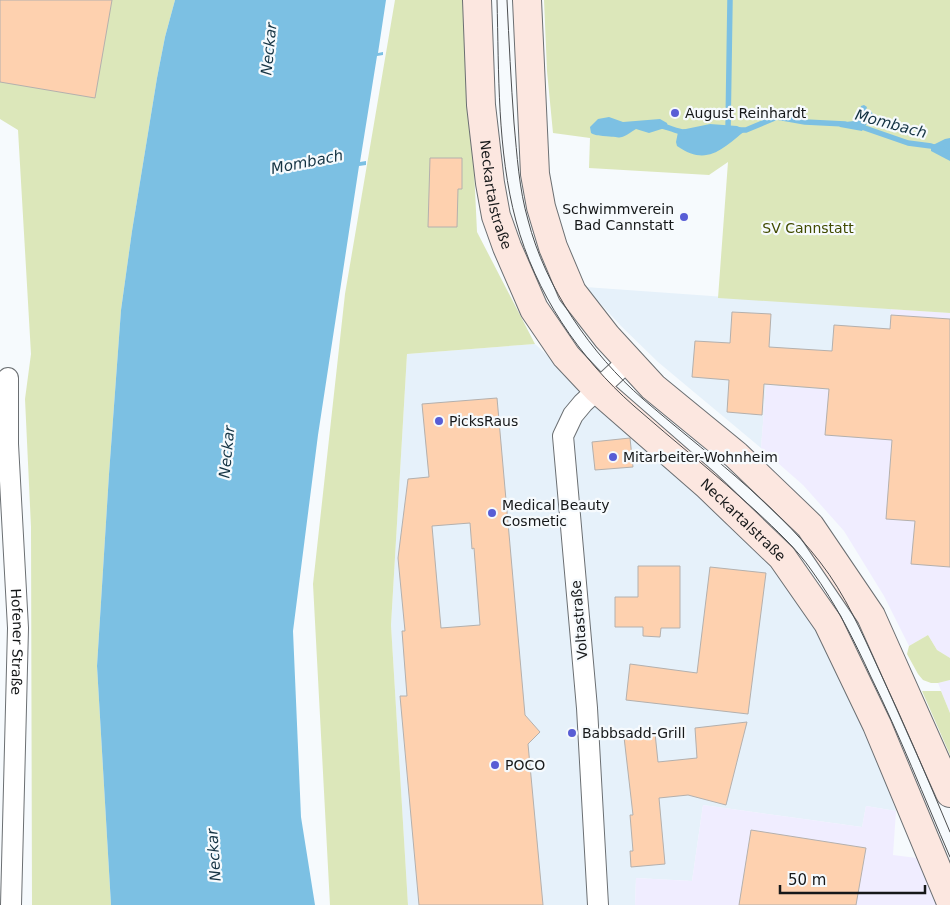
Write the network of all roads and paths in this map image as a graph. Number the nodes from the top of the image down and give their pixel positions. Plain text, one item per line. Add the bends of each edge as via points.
1 (477, 0) edge
2 (527, 0) edge
3 (628, 360) junction
4 (8, 378) dead end
5 (597, 389) junction
6 (9, 627) edge
7 (950, 792) edge
8 (950, 900) edge
9 (11, 905) edge
10 (598, 905) edge

1 - 5 main road, Neckartalstraße via 481,105 496,216 506,247 540,320 566,356
2 - 3 main road via 534,174 540,207 572,292
3 - 5 street, Voltastraße
3 - 7 main road via 653,387 736,455 810,526 871,616
4 - 6 street, Hofener Straße
5 - 8 main road, Neckartalstraße via 707,485 782,557 828,623 877,725
5 - 10 street, Voltastraße via 573,415 563,436 587,708
6 - 9 street, Hofener Straße

